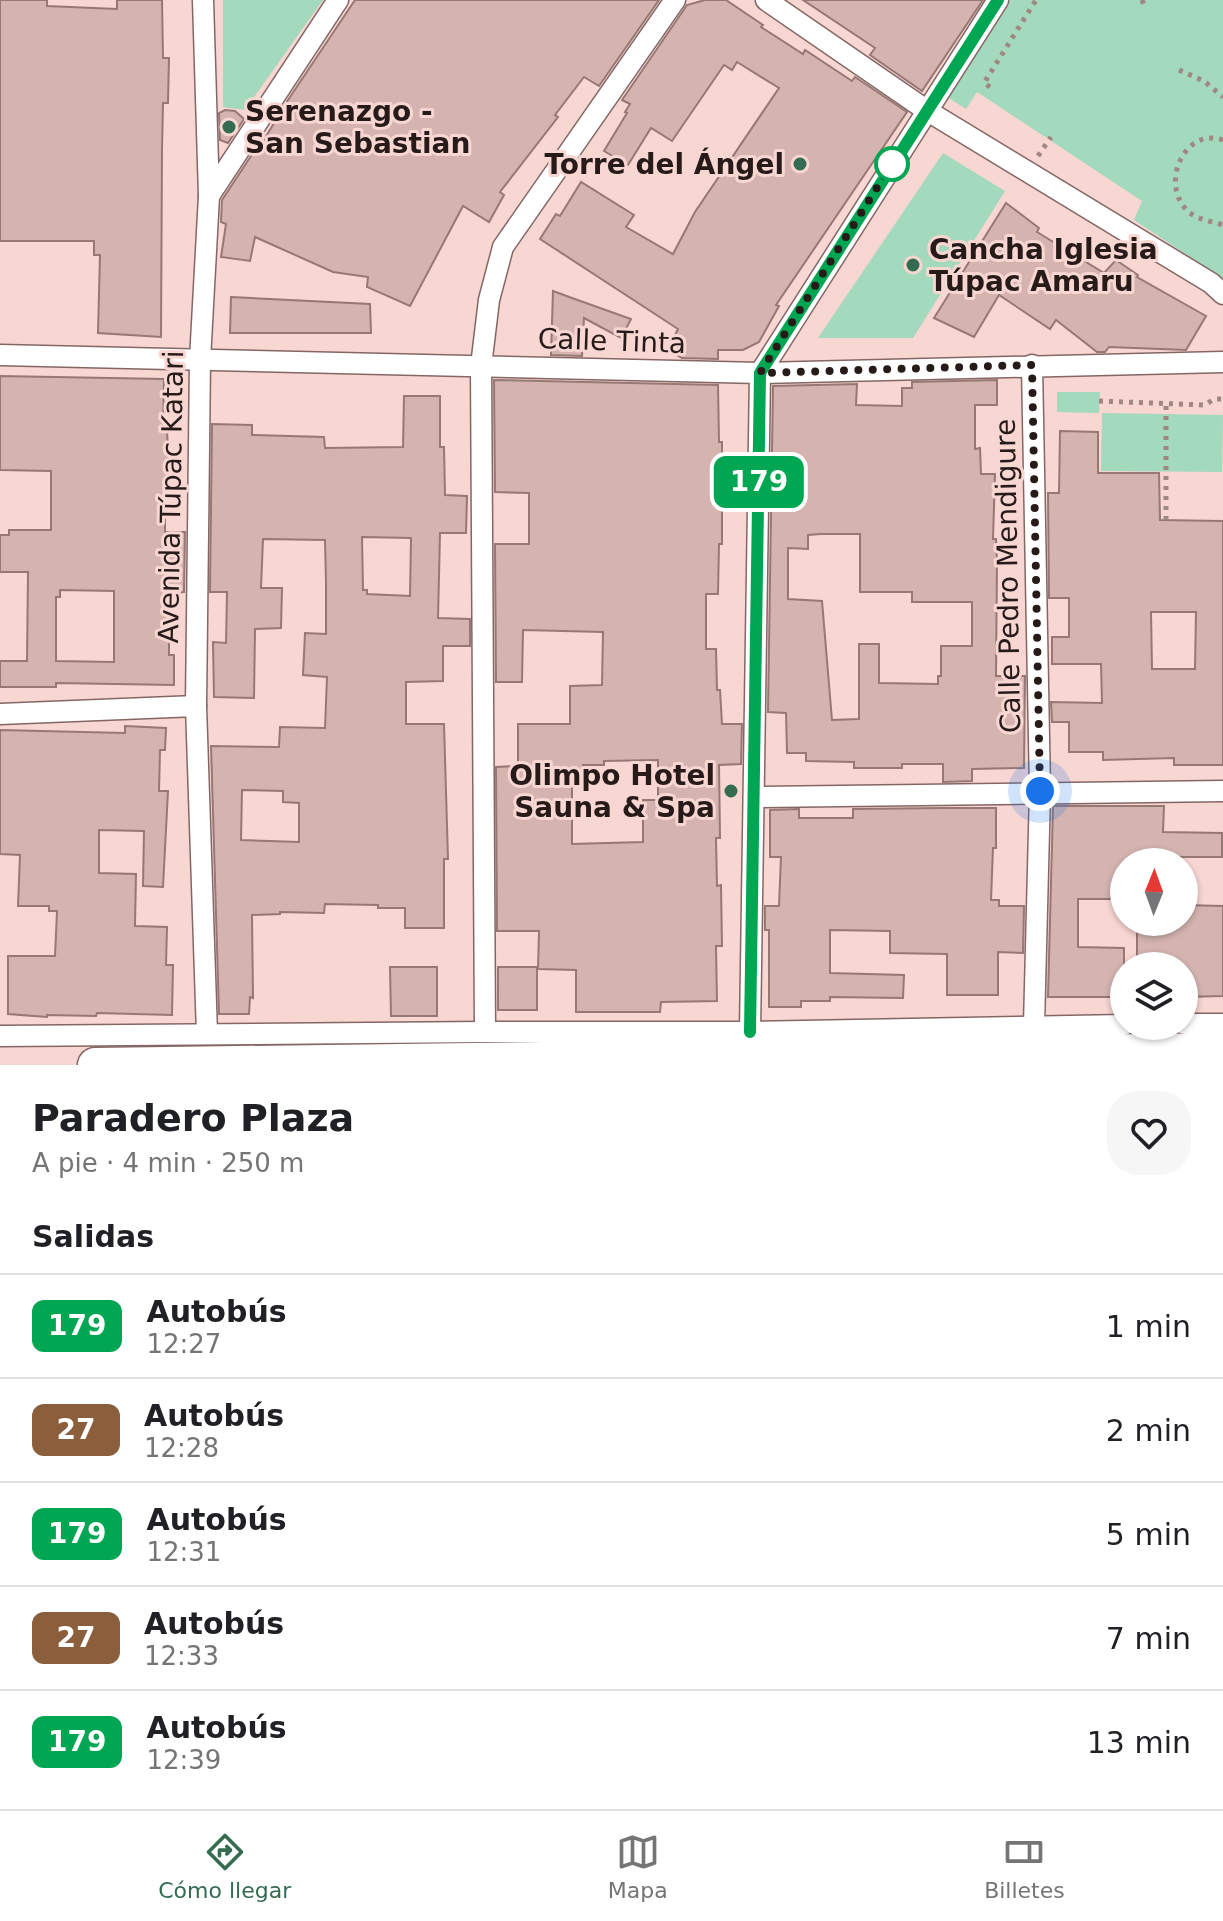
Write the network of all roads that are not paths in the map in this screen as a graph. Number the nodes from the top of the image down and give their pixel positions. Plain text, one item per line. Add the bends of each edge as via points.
1 (203, 0) edge
2 (338, 0) edge
3 (675, 0) edge
4 (766, 0) edge
5 (998, 0) edge
6 (926, 110) junction
7 (209, 196) junction
8 (1223, 294) edge
9 (0, 355) edge
10 (200, 360) junction
11 (1223, 362) edge
12 (1032, 365) junction
13 (481, 366) junction
14 (760, 373) junction
15 (196, 706) junction
16 (0, 714) edge
17 (1040, 791) junction
18 (1223, 791) edge
19 (755, 797) junction
20 (1198, 1024) edge
21 (1223, 1024) edge
22 (1110, 1025) edge
23 (1034, 1026) junction
24 (485, 1032) junction
25 (750, 1032) junction
26 (207, 1034) junction
27 (0, 1036) edge
28 (1223, 1050) edge
29 (95, 1065) edge

1 - 7 street, Avenida Túpac Katari
2 - 7 street
3 - 13 street via 503,247 489,300
4 - 6 street
5 - 6 street
6 - 8 street
6 - 14 street
7 - 10 street, Avenida Túpac Katari
9 - 10 street, Calle Tinta
10 - 13 street, Calle Tinta
10 - 15 street, Avenida Túpac Katari
11 - 12 street, Calle Tinta
12 - 14 street, Calle Tinta
12 - 17 street, Calle Pedro Mendigure
13 - 14 street, Calle Tinta
13 - 24 street
14 - 19 street
15 - 16 street
15 - 26 street, Avenida Túpac Katari
17 - 18 street
17 - 19 street
17 - 23 street, Calle Pedro Mendigure
19 - 25 street
20 - 21 street
22 - 23 street
23 - 25 street
24 - 25 street
24 - 26 street
26 - 27 street
28 - 29 highway

